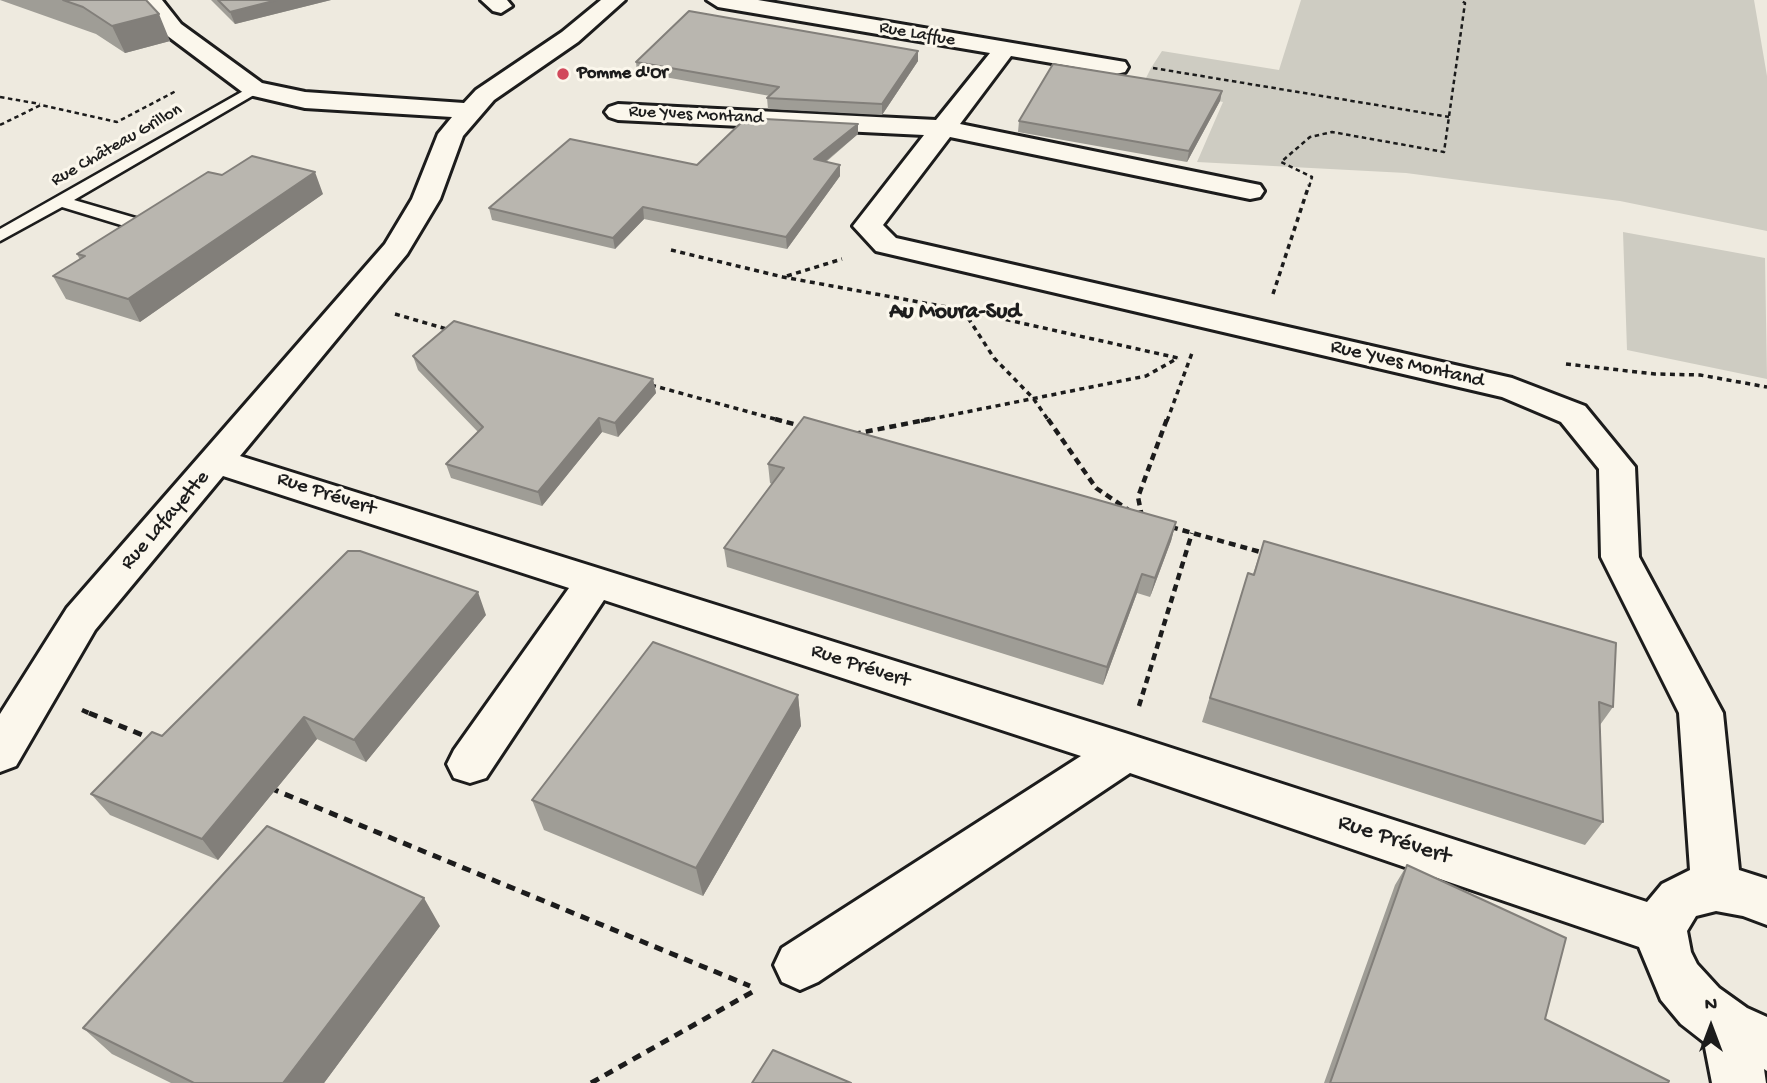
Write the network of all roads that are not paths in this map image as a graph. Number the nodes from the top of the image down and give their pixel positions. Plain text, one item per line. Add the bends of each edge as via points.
1 (151, 0) edge
2 (614, 0) edge
3 (718, 0) edge
4 (1004, 50) junction
5 (1116, 67) road end
6 (254, 89) junction
7 (478, 103) junction
8 (618, 112) dead end
9 (943, 128) junction
10 (1250, 191) dead end
11 (60, 201) junction
12 (150, 228) edge
13 (0, 236) edge
14 (216, 462) junction
15 (595, 582) junction
16 (1125, 752) junction
17 (0, 753) edge
18 (470, 764) dead end
19 (1716, 889) junction
20 (1767, 902) edge
21 (1662, 930) junction
22 (800, 965) dead end
23 (1748, 1035) edge
24 (1739, 1083) edge

1 - 6 street via 173,29
2 - 7 street, Rue Lafayette
3 - 4 street, Rue Laffue
4 - 5 street, Rue Laffue
4 - 9 street
6 - 7 street via 305,100
6 - 11 lane, Rue Château Grillon
7 - 14 street, Rue Lafayette via 451,134 426,199 397,248
8 - 9 street, Rue Yves Montand
9 - 10 street, Rue Yves Montand
9 - 19 street, Rue Yves Montand via 867,226 886,245 1512,389 1573,414 1617,467 1620,557 1701,713
11 - 12 lane
11 - 13 lane, Rue Château Grillon
14 - 15 street, Rue Prévert
14 - 17 street, Rue Lafayette via 81,619
15 - 16 street, Rue Prévert
15 - 18 street
16 - 21 street, Rue Prévert
16 - 22 street
19 - 20 street
19 - 21 street via 1695,891 1679,900 1667,913
21 - 23 street via 1666,956 1679,982 1700,1006
23 - 24 street

